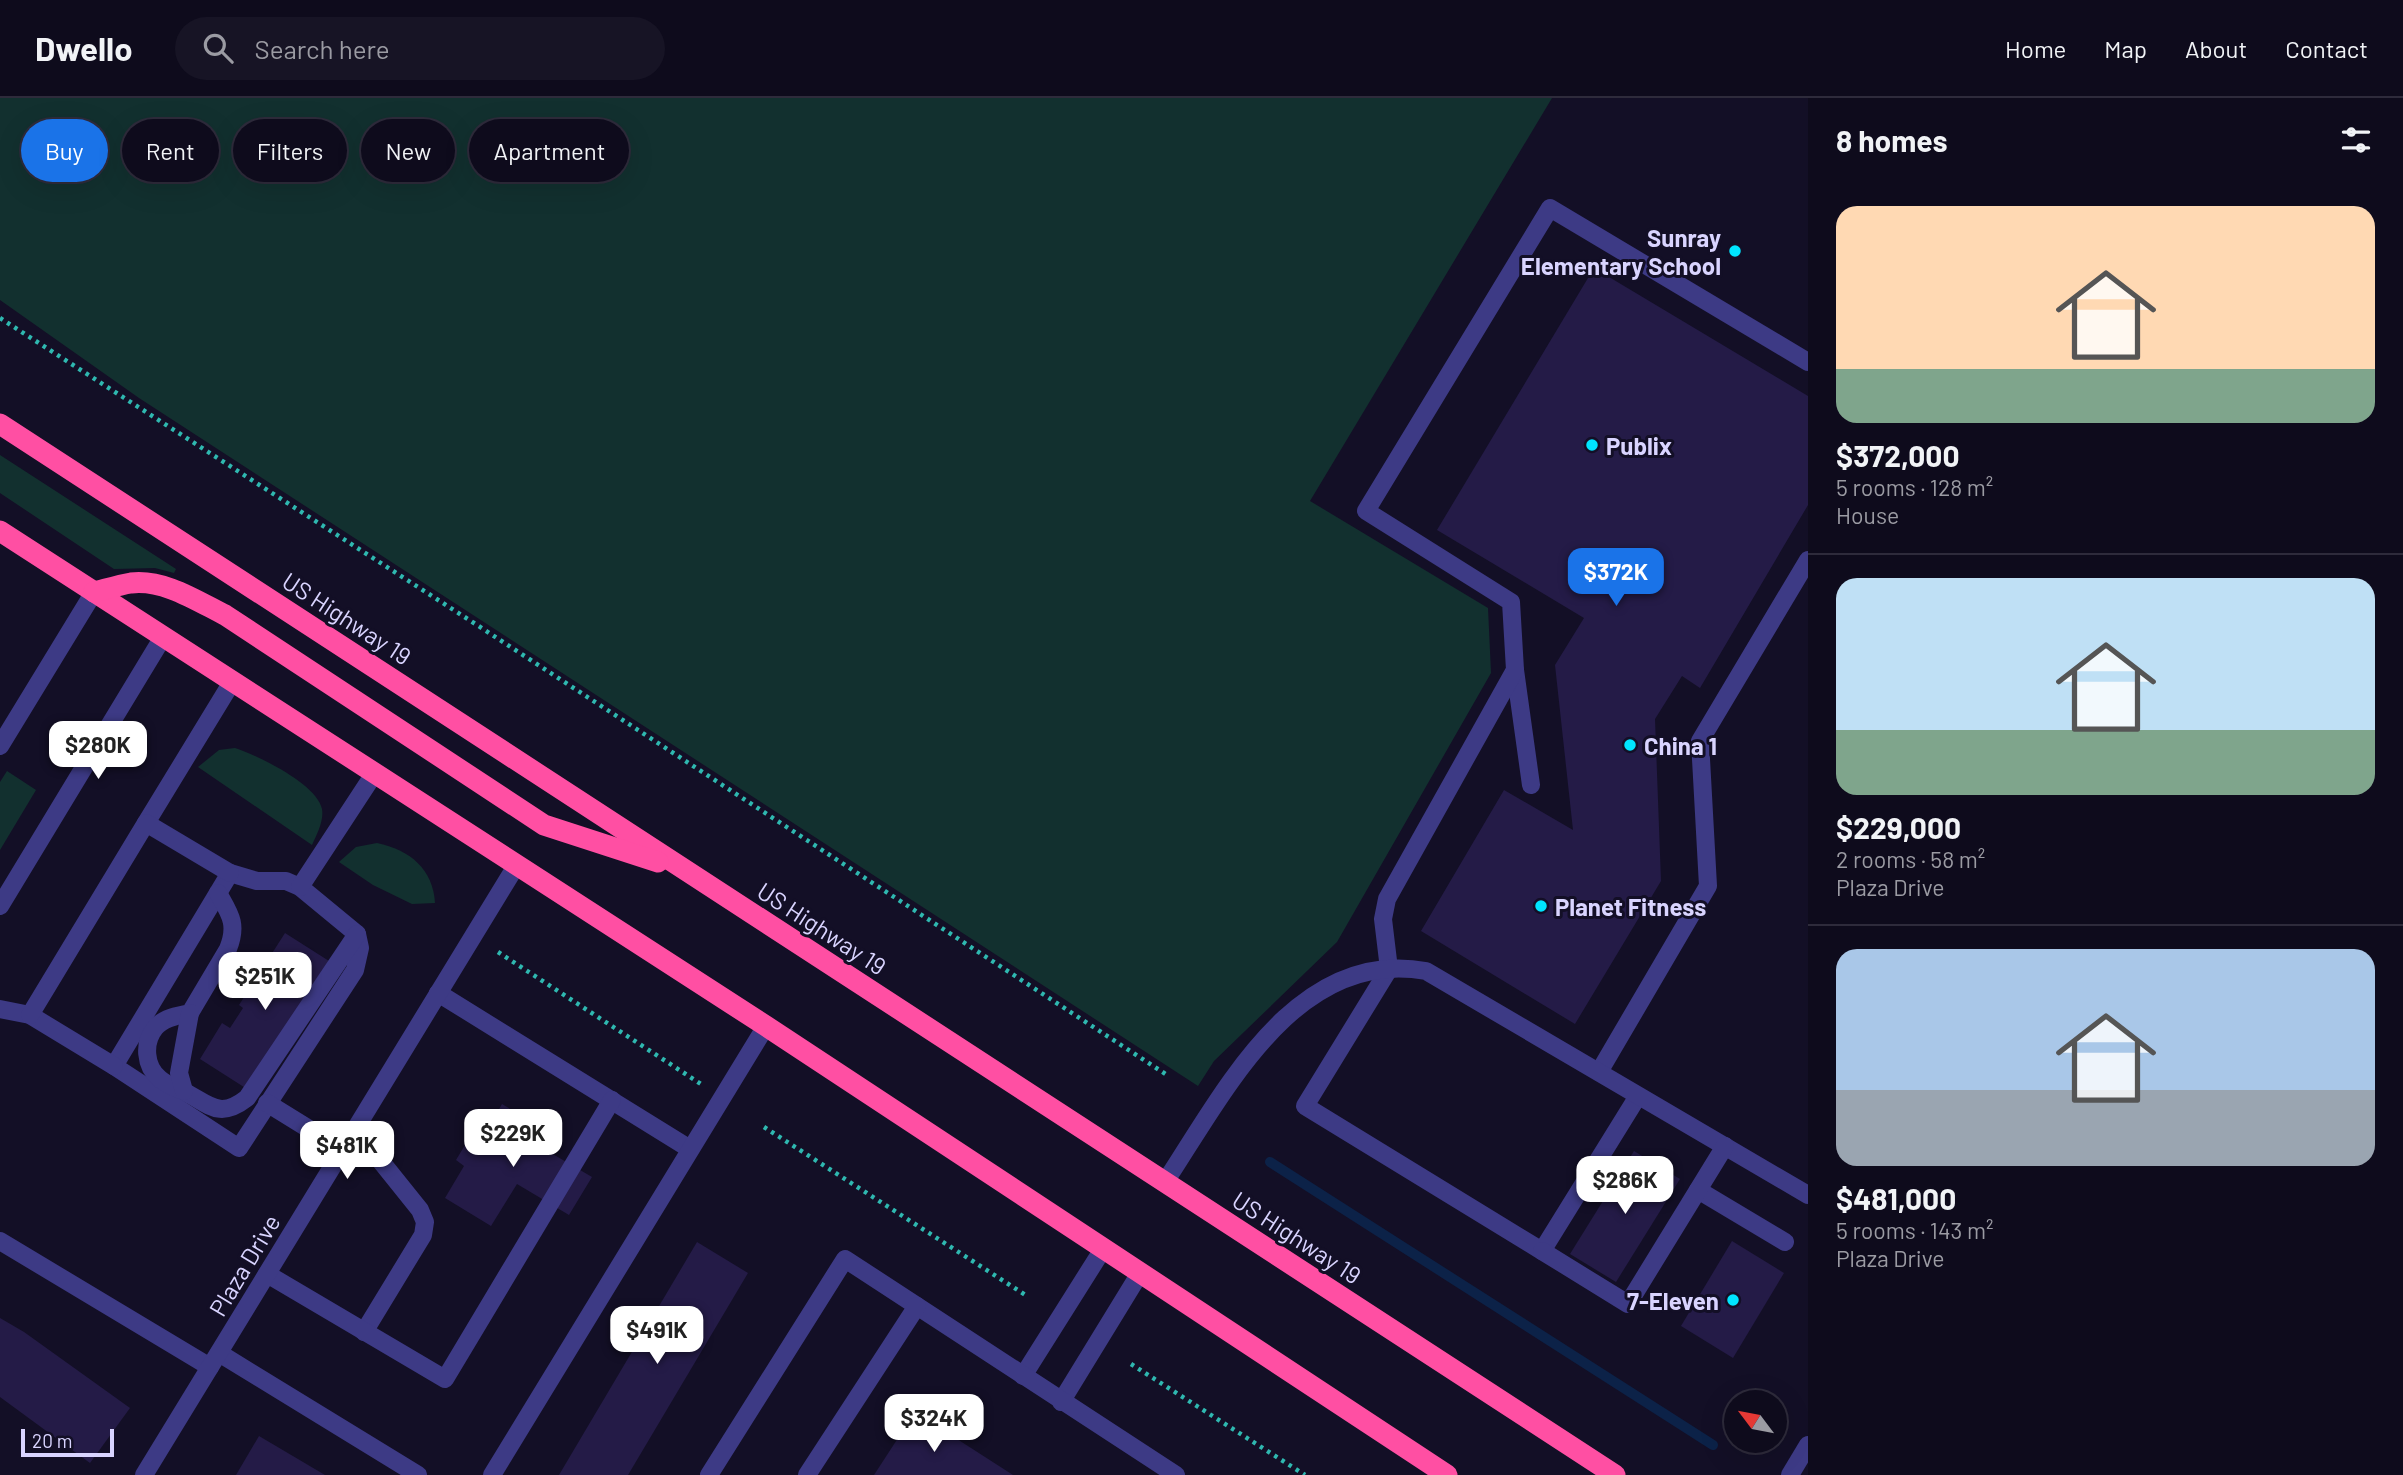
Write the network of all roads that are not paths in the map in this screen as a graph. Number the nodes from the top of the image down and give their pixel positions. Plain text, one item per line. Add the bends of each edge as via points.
1 (1808, 362) edge
2 (0, 424) edge
3 (0, 531) edge
4 (1808, 560) edge
5 (94, 592) junction
6 (163, 637) junction
7 (1515, 670) junction
8 (232, 682) junction
9 (0, 747) edge
10 (374, 774) junction
11 (1531, 785) dead end
12 (146, 823) junction
13 (516, 866) junction
14 (687, 871) junction
15 (230, 873) junction
16 (300, 887) junction
17 (218, 893) junction
18 (0, 906) edge
19 (357, 934) junction
20 (1388, 969) junction
21 (438, 993) junction
22 (0, 1009) edge
23 (190, 1013) junction
24 (30, 1015) junction
25 (766, 1026) junction
26 (114, 1066) junction
27 (1598, 1072) junction
28 (184, 1091) junction
29 (1639, 1096) junction
30 (611, 1100) junction
31 (267, 1104) junction
32 (355, 1129) junction
33 (1725, 1146) junction
34 (690, 1149) junction
35 (343, 1150) junction
36 (1166, 1182) junction
37 (1698, 1190) junction
38 (1808, 1195) edge
39 (0, 1241) edge
40 (1785, 1242) dead end
41 (1103, 1249) junction
42 (1542, 1251) junction
43 (1140, 1273) junction
44 (267, 1274) junction
45 (917, 1306) junction
46 (364, 1332) junction
47 (214, 1360) junction
48 (1023, 1376) junction
49 (1061, 1402) junction
50 (1808, 1446) edge
51 (1171, 1474) edge
52 (144, 1475) edge
53 (418, 1475) edge
54 (492, 1475) edge
55 (709, 1475) edge
56 (807, 1475) edge
57 (1447, 1475) edge
58 (1615, 1475) edge
59 (1790, 1475) edge

1 - 7 street via 1550,208 1366,511 1511,602
2 - 14 highway, US Highway 19
3 - 5 highway
4 - 27 street via 1700,741 1708,886
5 - 6 highway
5 - 9 street
5 - 14 highway via 134,583 162,586 187,596 225,615 544,825
6 - 8 highway
6 - 18 street
7 - 11 street
7 - 20 street via 1387,899 1383,919
8 - 10 highway
8 - 12 street
10 - 13 highway
10 - 16 street
12 - 15 street
12 - 24 street
13 - 21 street, Plaza Drive
13 - 25 highway
14 - 36 highway, US Highway 19
15 - 16 street
15 - 17 street
16 - 19 street
17 - 23 street via 233,919 232,940
17 - 26 street
19 - 28 street via 247,1098 231,1107 213,1109
19 - 31 street via 360,948 355,970
20 - 27 street via 1426,971
20 - 36 street via 1354,975 1326,987 1283,1019 1245,1060
20 - 42 street via 1305,1106
21 - 30 street
21 - 32 street, Plaza Drive
22 - 24 street
23 - 28 street via 178,1073
23 - 28 street via 156,1027 147,1051 153,1073
24 - 26 street
25 - 34 street
25 - 41 highway
26 - 31 street via 239,1148
27 - 29 street
29 - 33 street
29 - 42 street
30 - 34 street
30 - 46 street via 445,1378
31 - 35 street
32 - 35 street, Plaza Drive
32 - 46 street via 425,1222 423,1235
33 - 37 street
33 - 38 street
34 - 54 street
35 - 44 street, Plaza Drive
36 - 58 highway, US Highway 19
37 - 40 street
37 - 42 street via 1628,1304
39 - 47 street
41 - 43 highway
41 - 48 street
43 - 49 street
43 - 57 highway
44 - 46 street
44 - 47 street, Plaza Drive
45 - 48 street
45 - 55 street via 845,1259
45 - 56 street
47 - 52 street, Plaza Drive
47 - 53 street
48 - 49 street
49 - 51 street
50 - 59 street

